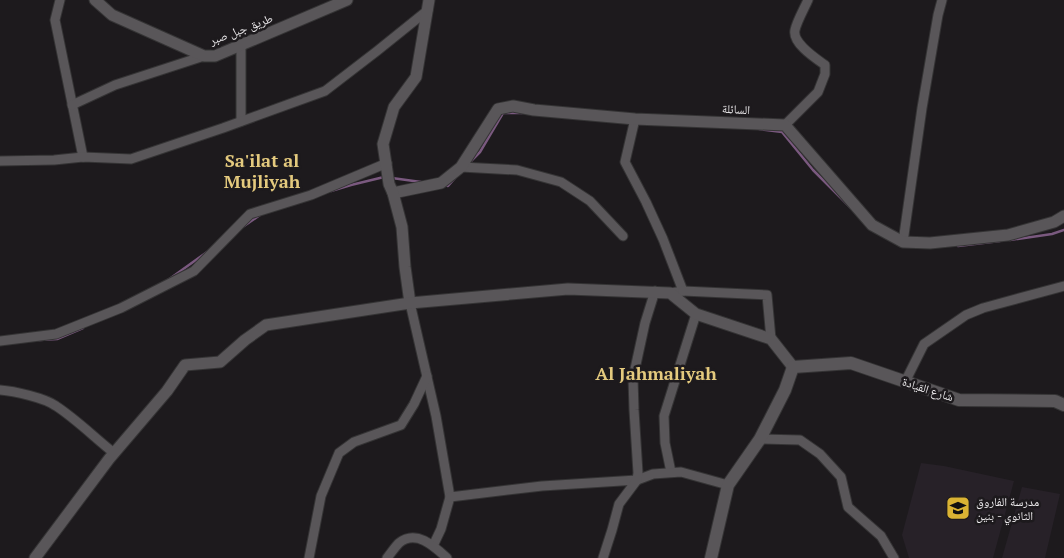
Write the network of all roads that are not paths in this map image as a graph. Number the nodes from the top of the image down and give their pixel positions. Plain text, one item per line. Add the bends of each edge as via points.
1 (60, 0) edge
2 (95, 0) edge
3 (347, 0) edge
4 (808, 0) edge
5 (942, 0) edge
6 (428, 5) edge
7 (242, 44) junction
8 (204, 56) junction
9 (72, 105) junction
10 (635, 119) junction
11 (241, 121) junction
12 (785, 125) junction
13 (83, 157) junction
14 (0, 161) edge
15 (387, 163) junction
16 (461, 167) junction
17 (393, 193) junction
18 (1064, 216) edge
19 (624, 236) dead end
20 (903, 242) junction
21 (1064, 286) edge
22 (655, 291) junction
23 (683, 291) junction
24 (670, 293) junction
25 (410, 303) junction
26 (696, 314) junction
27 (771, 339) junction
28 (0, 341) edge
29 (793, 367) junction
30 (427, 376) junction
31 (905, 382) junction
32 (0, 390) edge
33 (1064, 405) edge
34 (760, 439) junction
35 (114, 454) junction
36 (671, 472) junction
37 (637, 480) junction
38 (728, 486) junction
39 (450, 497) junction
40 (432, 546) junction
41 (35, 558) edge
42 (309, 558) edge
43 (387, 558) edge
44 (447, 558) edge
45 (602, 558) edge
46 (711, 558) edge
47 (894, 558) edge

1 - 9 street via 56,20
2 - 8 street, طريق جبل صبر via 112,15
3 - 7 street, طريق جبل صبر
4 - 12 street via 795,31 796,40 825,65 825,74 818,92
5 - 20 street via 922,108
6 - 11 street via 378,52 325,91
6 - 15 street via 416,77 394,108 383,144
7 - 8 street, طريق جبل صبر via 215,56
7 - 11 street
8 - 9 street via 115,85
9 - 13 street
10 - 12 street, السائلة
10 - 16 street, السائلة via 513,106 498,109
10 - 23 street via 624,162 660,232
11 - 13 street via 131,159
12 - 20 street via 872,225
13 - 14 street
15 - 17 street
15 - 28 street via 311,195 250,214 194,270 120,308 56,334
16 - 17 street, السائلة via 441,183
16 - 19 street via 517,170 561,182 590,201
17 - 25 street via 402,227
18 - 20 street via 1054,222 1008,234 930,243
21 - 31 street via 966,314 924,344
22 - 24 street
22 - 25 street via 568,289
22 - 37 street via 633,378
23 - 24 street
23 - 27 street via 767,295
24 - 26 street
25 - 30 street
25 - 35 street via 266,325 220,362 185,365
26 - 27 street
26 - 36 street via 664,416
27 - 29 street
29 - 31 main road, شارع القيادة via 851,363
29 - 34 main road
30 - 39 street
30 - 42 street via 400,425 354,442 339,454 321,496
31 - 33 main road, شارع القيادة via 959,400 1055,401
32 - 35 street via 55,405
34 - 38 main road
34 - 47 street via 800,440 820,454 840,477 848,507 881,536
35 - 41 street
36 - 37 street
36 - 38 street
37 - 39 street via 542,486
37 - 45 street via 619,504
38 - 46 main road
39 - 40 street via 441,529
40 - 43 street via 425,540 407,539 399,543
40 - 44 street

